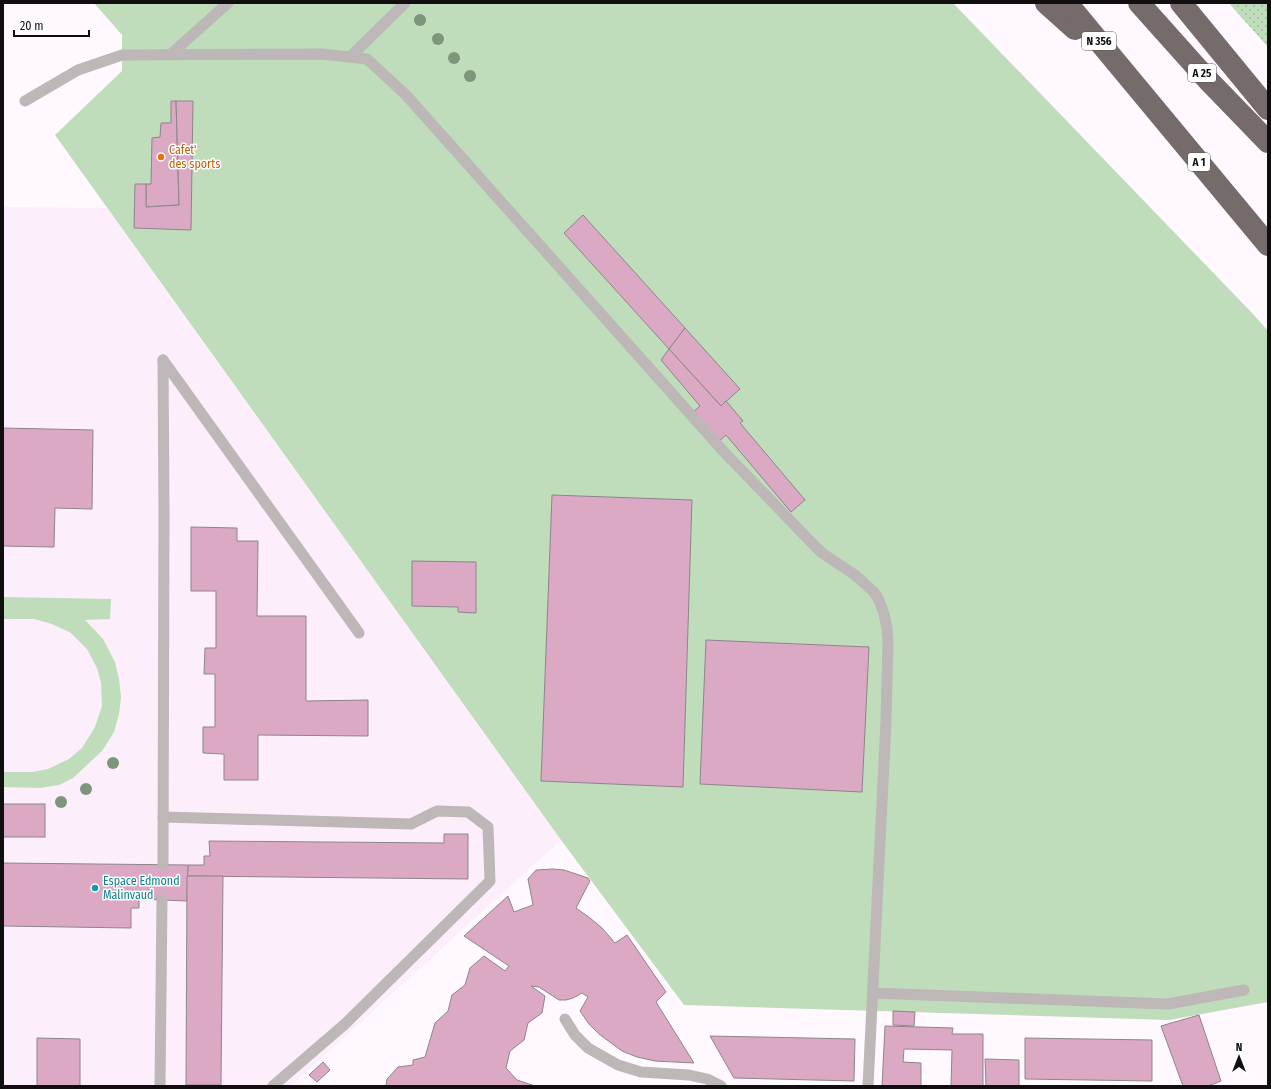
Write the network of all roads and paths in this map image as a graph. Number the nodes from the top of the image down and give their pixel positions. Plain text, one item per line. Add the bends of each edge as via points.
1 (228, 3) edge
2 (404, 3) edge
3 (1046, 3) edge
4 (1067, 3) edge
5 (1139, 3) edge
6 (1181, 3) edge
7 (171, 54) junction
8 (350, 56) junction
9 (1131, 80) junction
10 (25, 100) dead end
11 (1268, 108) edge
12 (1268, 142) edge
13 (1268, 245) edge
14 (359, 633) dead end
15 (163, 817) junction
16 (163, 865) dead end
17 (162, 900) dead end
18 (1244, 990) dead end
19 (873, 993) junction
20 (565, 1019) dead end
21 (160, 1086) edge
22 (273, 1086) edge
23 (721, 1086) edge
24 (868, 1086) edge

1 - 7 lane
2 - 8 lane
3 - 9 highway
4 - 9 highway, N 356
5 - 12 highway, A 25
6 - 11 highway
7 - 8 lane
7 - 10 lane via 122,55 78,70
8 - 19 lane via 367,59 406,96 725,454 809,540 866,584 879,600 888,641
9 - 13 highway, A 1
14 - 15 lane via 163,360
15 - 16 lane
15 - 22 lane via 411,824 437,811 468,812 488,827 490,881 345,1024
17 - 21 lane
18 - 19 lane via 1168,1004
19 - 24 lane
20 - 23 lane via 575,1035 588,1048 618,1065 641,1072 689,1075 707,1079

